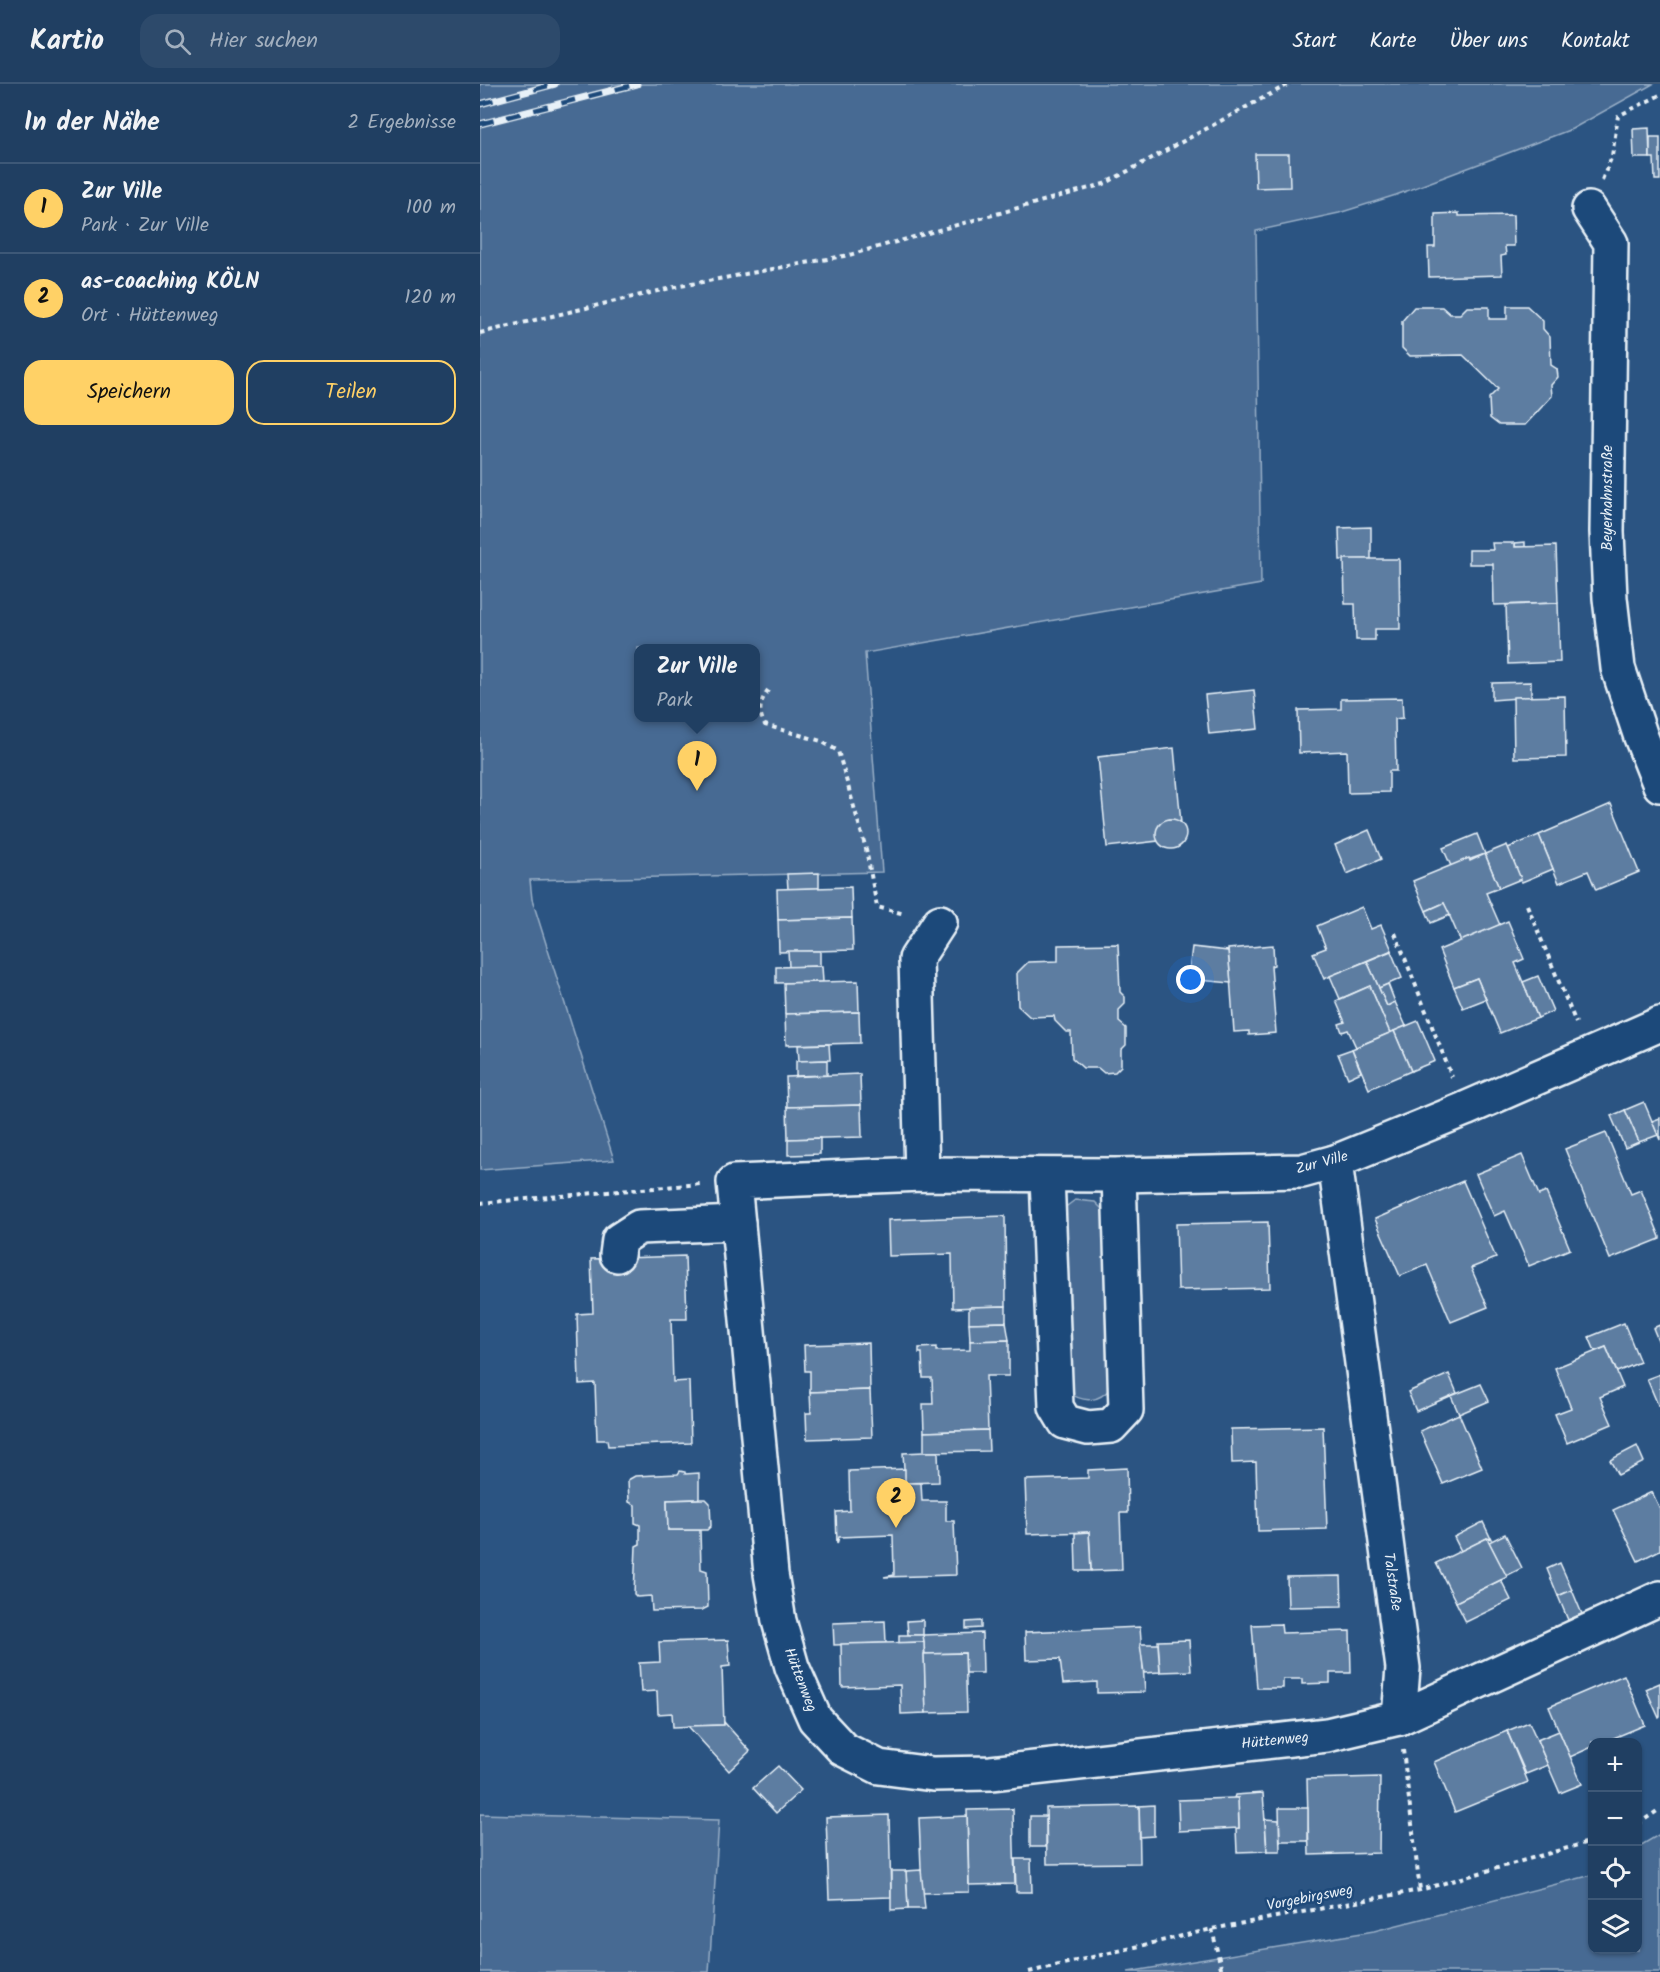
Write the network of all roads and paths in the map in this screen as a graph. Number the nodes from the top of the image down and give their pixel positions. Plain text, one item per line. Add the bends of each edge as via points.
1 (1289, 84) edge
2 (1660, 95) edge
3 (1589, 209) joint
4 (480, 333) edge
5 (768, 690) dead end
6 (1660, 785) edge
7 (1527, 905) dead end
8 (940, 922) joint
9 (1395, 933) dead end
10 (1660, 1024) edge
11 (1590, 1056) junction
12 (1465, 1109) junction
13 (1335, 1162) junction
14 (922, 1174) junction
15 (1119, 1175) junction
16 (1047, 1176) junction
17 (734, 1182) junction
18 (480, 1203) edge
19 (738, 1223) junction
20 (617, 1255) dead end
21 (1660, 1598) edge
22 (1400, 1718) junction
23 (1660, 1809) edge
24 (1642, 1821) edge
25 (1588, 1842) edge
26 (1420, 1890) junction
27 (1212, 1929) junction
28 (1029, 1972) edge
29 (1222, 1972) edge

1 - 4 path via 1104,184 849,255 675,287
2 - 3 path via 1618,116 1612,156
3 - 6 street, Beyerhahnstraße via 1611,243 1607,532 1612,621 1618,668
5 - 8 path via 761,699 760,714 765,725 820,741 838,751 861,828 877,907
7 - 11 path
8 - 14 street via 916,959
9 - 12 path
10 - 11 street, Zur Ville
11 - 12 street, Zur Ville
12 - 13 street, Zur Ville
13 - 15 street, Zur Ville via 1302,1171
13 - 22 street, Talstraße via 1403,1668
14 - 16 street, Zur Ville
14 - 17 street, Zur Ville
15 - 16 street, Zur Ville
15 - 16 street via 1126,1410 1111,1426 1088,1428 1065,1422 1056,1407
17 - 18 path
17 - 19 street, Hüttenweg
19 - 20 street via 639,1227 619,1240
19 - 22 street, Hüttenweg via 778,1621 792,1667 815,1719 843,1749 879,1767 933,1774 991,1773 1327,1735
21 - 22 street
22 - 26 path
23 - 24 path
25 - 26 path, Vorgebirgsweg
26 - 27 path, Vorgebirgsweg
27 - 28 path, Vorgebirgsweg
27 - 29 path

